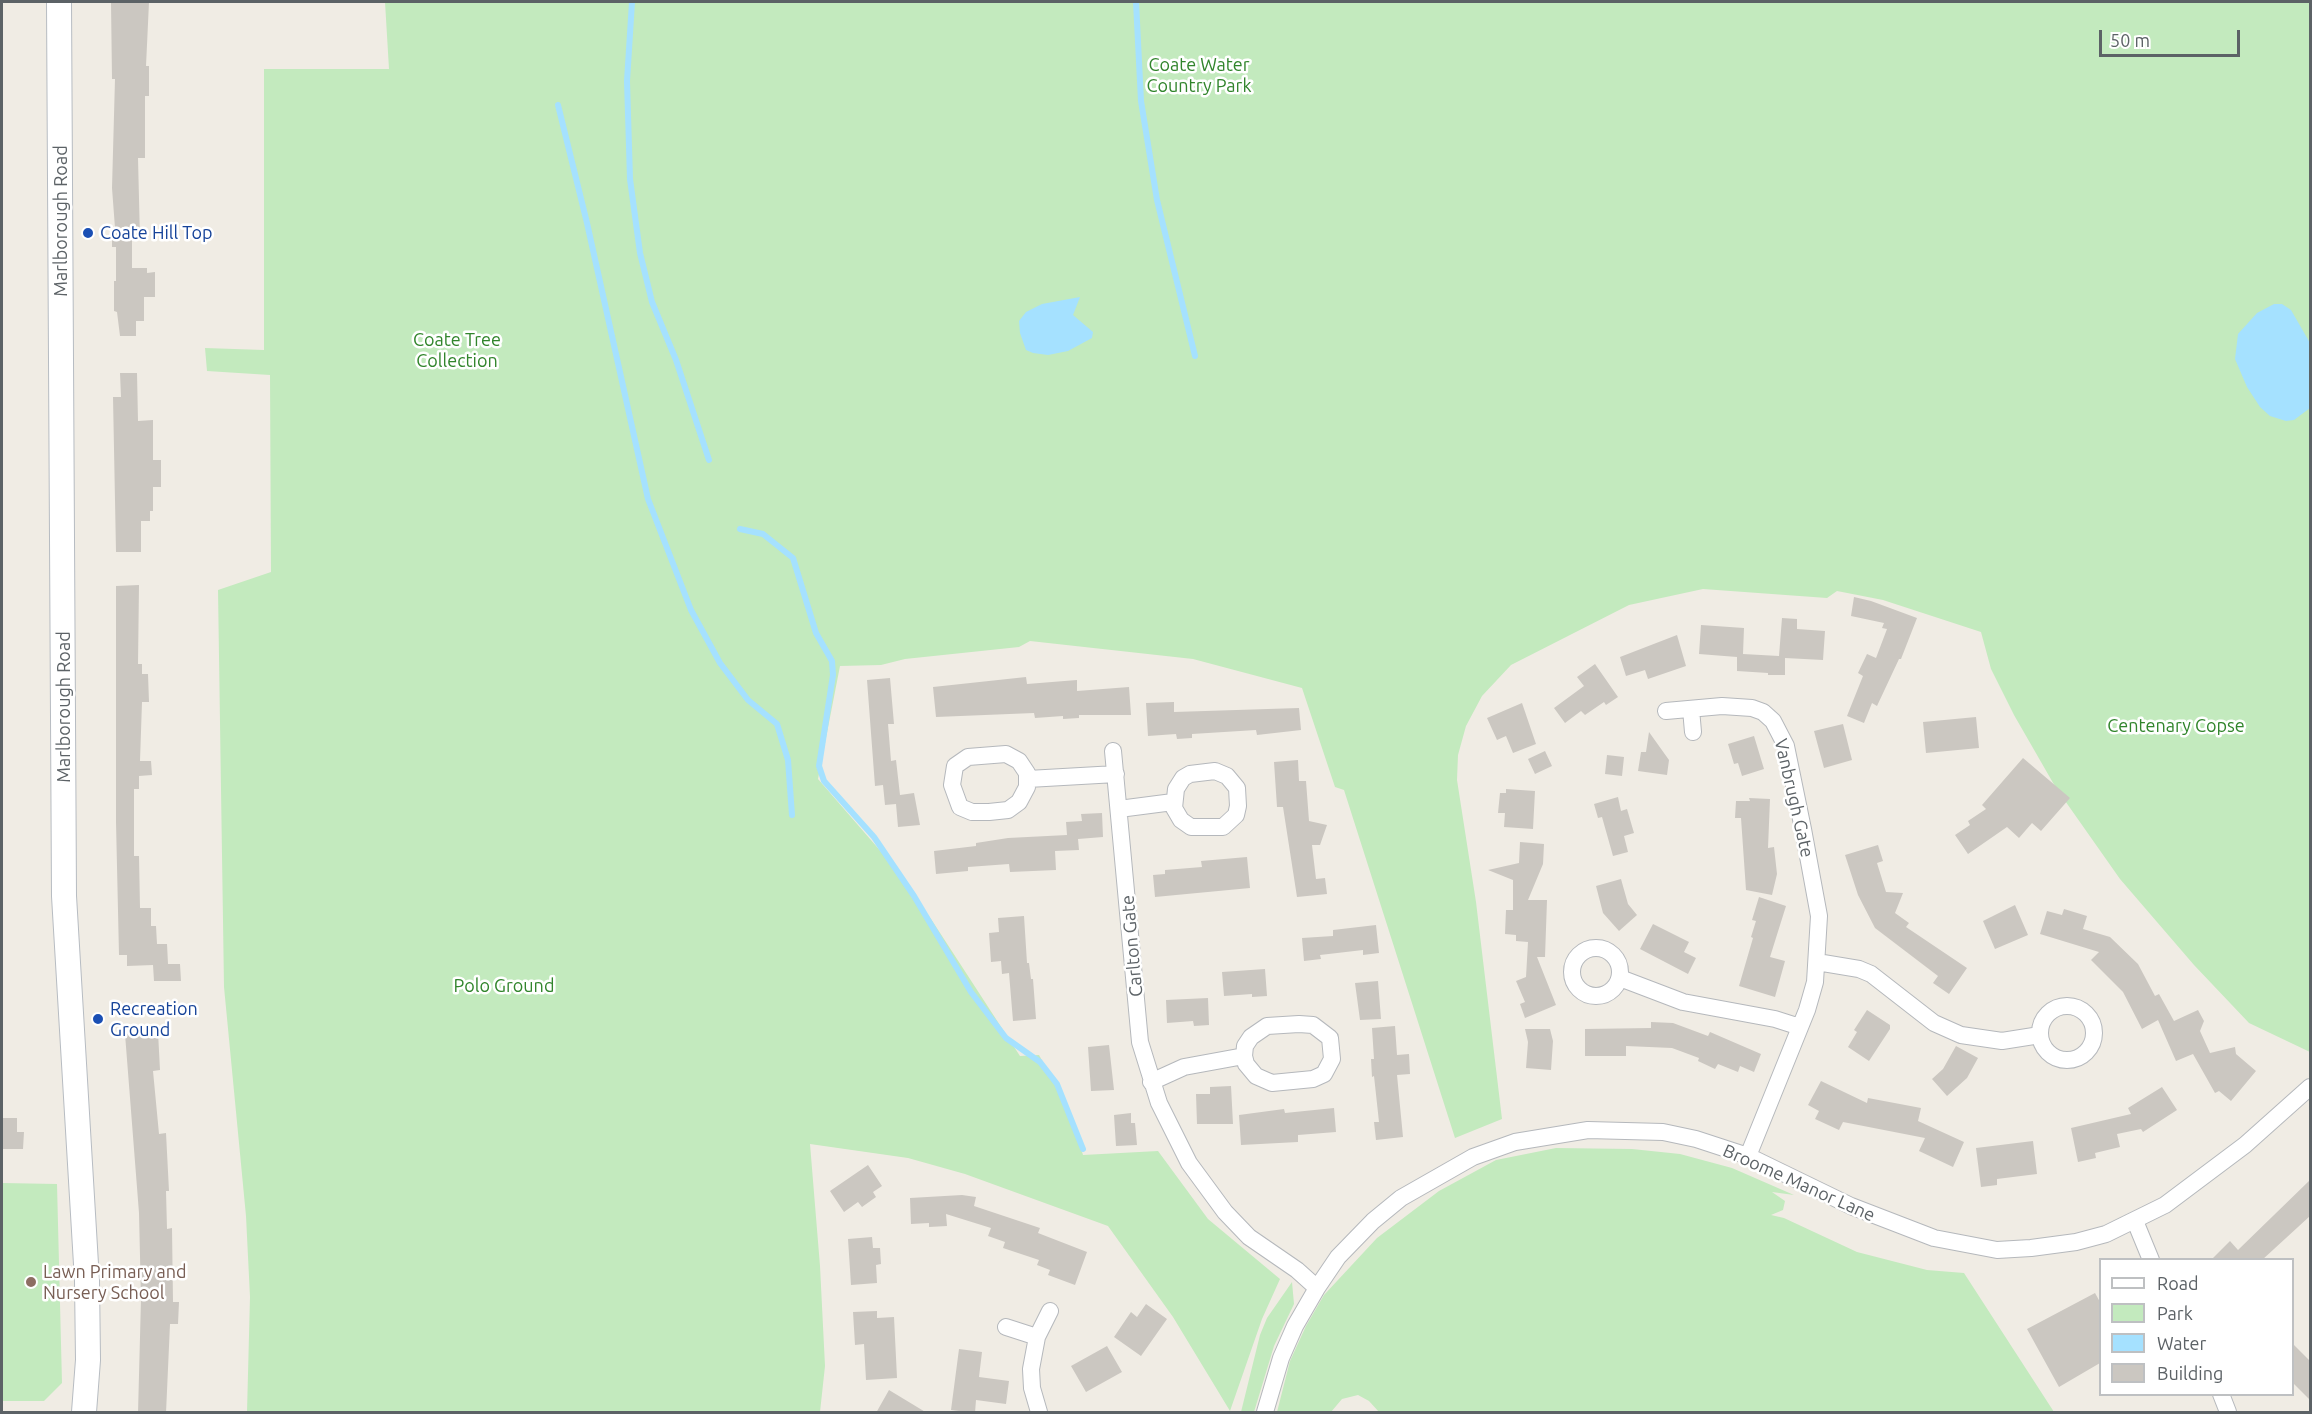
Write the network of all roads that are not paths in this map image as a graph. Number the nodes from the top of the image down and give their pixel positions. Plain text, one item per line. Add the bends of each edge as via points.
1 (59, 2) edge
2 (1691, 708) junction
3 (1666, 711) dead end
4 (1693, 732) dead end
5 (1113, 752) dead end
6 (1116, 774) junction
7 (1028, 779) junction
8 (1173, 802) dead end
9 (1119, 809) junction
10 (1817, 962) junction
11 (1620, 978) dead end
12 (1800, 1027) junction
13 (2040, 1035) dead end
14 (1244, 1056) junction
15 (1151, 1082) junction
16 (2310, 1087) edge
17 (1748, 1156) junction
18 (2135, 1221) junction
19 (2150, 1258) edge
20 (1317, 1288) junction
21 (1050, 1311) dead end
22 (1006, 1327) dead end
23 (1037, 1336) junction
24 (2221, 1396) edge
25 (84, 1413) edge
26 (1039, 1413) edge
27 (1265, 1413) edge
28 (2228, 1413) edge

1 - 25 main road, Marlborough Road via 64,896 87,1281
2 - 3 street, Vanbrugh Gate
2 - 4 street
2 - 10 street, Vanbrugh Gate via 1752,708 1763,712 1781,733 1797,795 1819,916
5 - 6 street, Carlton Gate
6 - 7 street
6 - 9 street, Carlton Gate
7 - 7 street via 1024,795 1013,807 972,813 960,807 951,777 955,766 968,757 1006,754 1019,761
8 - 9 street
9 - 15 street, Carlton Gate via 1140,1042
10 - 12 street, Vanbrugh Gate
10 - 13 street via 1871,974 1934,1023 1961,1035 2002,1041
11 - 12 street via 1683,1002
12 - 17 street, Vanbrugh Gate
14 - 14 street via 1251,1037 1268,1026 1313,1025 1325,1033 1331,1044 1330,1065 1324,1074 1313,1079 1264,1081 1251,1070
14 - 15 street via 1184,1067
15 - 20 street, Carlton Gate via 1172,1133 1207,1191 1249,1237
16 - 18 street, Broome Manor Lane via 2204,1177
17 - 18 street, Broome Manor Lane via 1899,1227 1965,1246 1997,1250 2050,1246 2106,1234
17 - 20 street, Broome Manor Lane via 1663,1132 1588,1130 1515,1142 1473,1157 1401,1198 1338,1257
18 - 19 street
20 - 27 street, Broome Manor Lane via 1281,1358
21 - 23 street
22 - 23 street
23 - 26 street via 1031,1378
24 - 28 street

